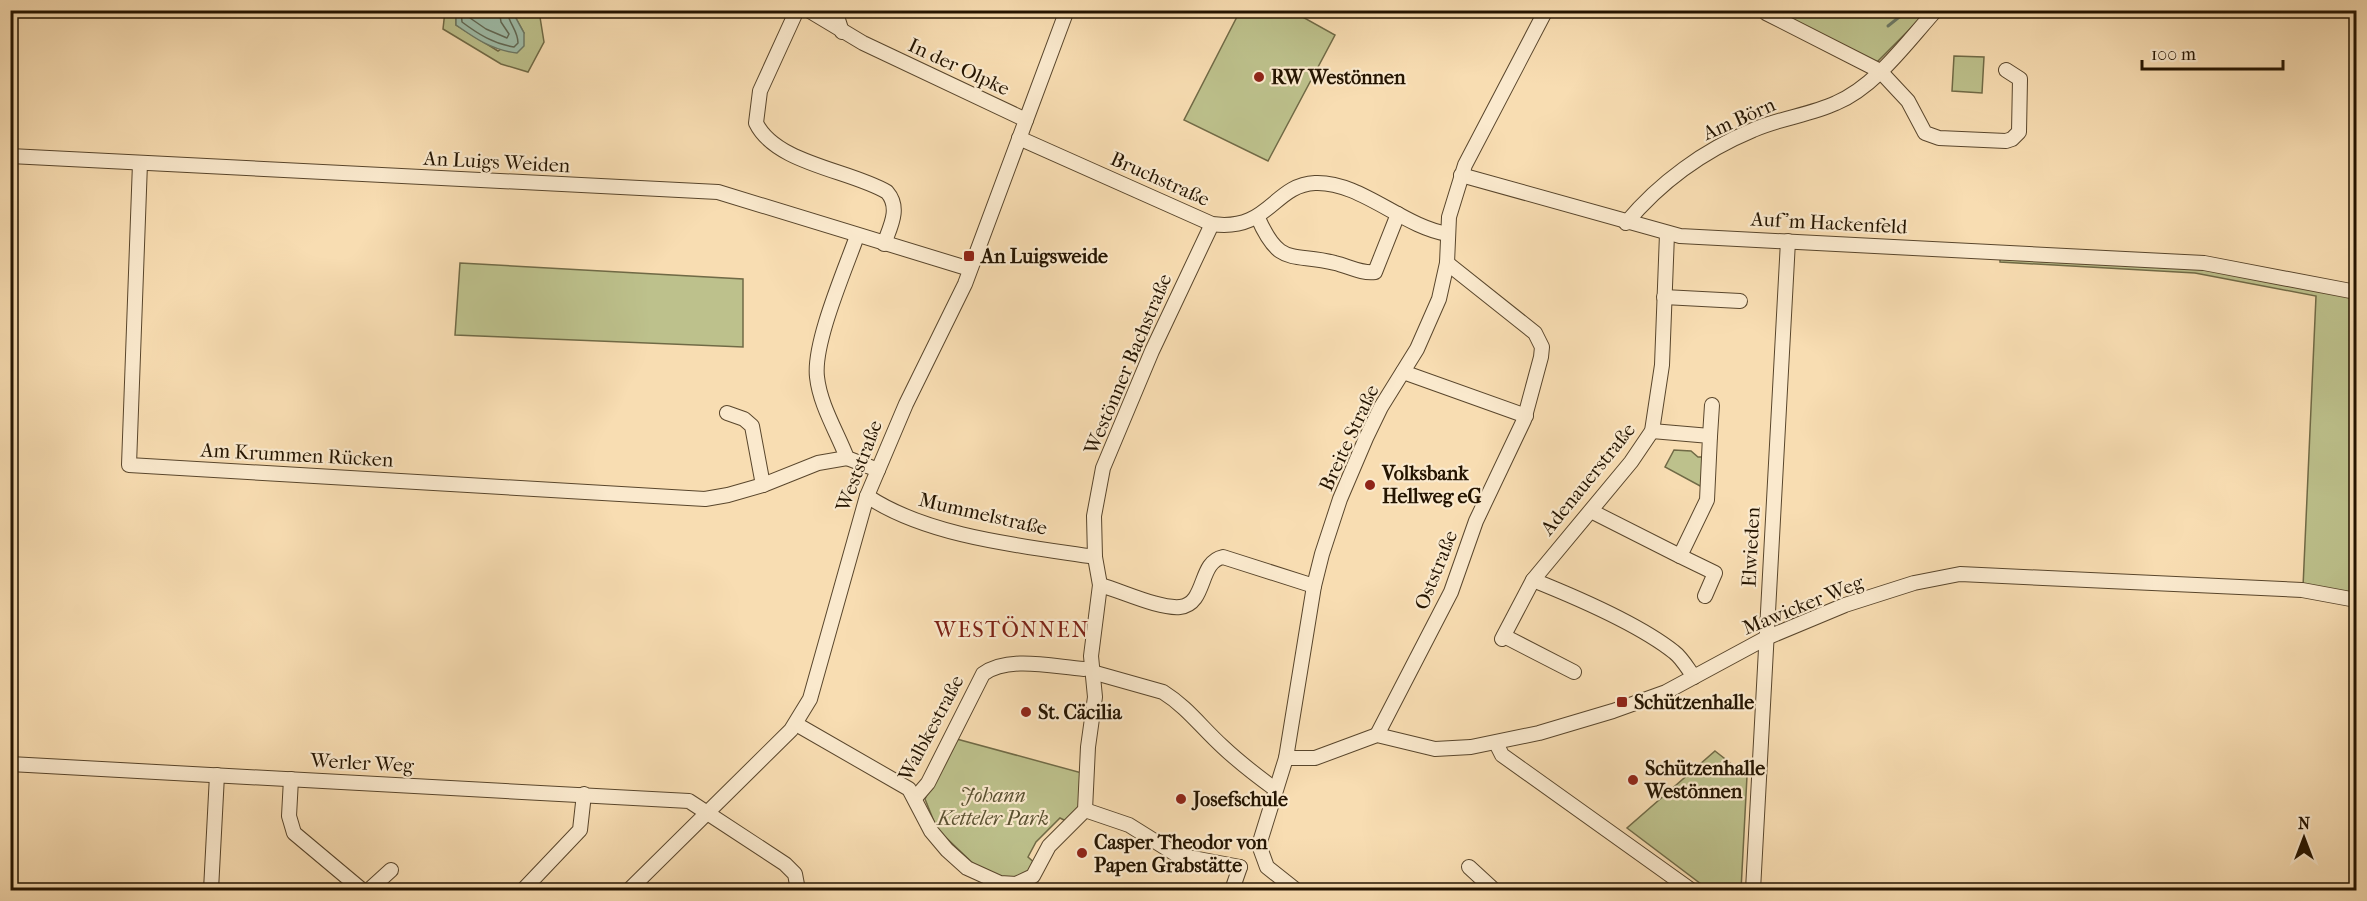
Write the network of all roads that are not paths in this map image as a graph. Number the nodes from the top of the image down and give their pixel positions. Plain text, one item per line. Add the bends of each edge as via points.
1 (797, 10) edge
2 (808, 10) edge
3 (835, 10) edge
4 (1067, 10) edge
5 (1546, 10) edge
6 (1936, 10) edge
7 (1766, 13) dead end
8 (842, 32) junction
9 (2006, 70) dead end
10 (1880, 71) junction
11 (1026, 120) junction
12 (1019, 138) junction
13 (10, 156) edge
14 (140, 163) junction
15 (1461, 175) junction
16 (1398, 214) junction
17 (1258, 218) junction
18 (1626, 223) junction
19 (1212, 224) junction
20 (1448, 234) junction
21 (1667, 234) junction
22 (857, 236) junction
23 (1788, 240) junction
24 (884, 244) junction
25 (1447, 263) junction
26 (970, 269) junction
27 (2356, 292) edge
28 (1664, 297) junction
29 (1740, 301) dead end
30 (1403, 372) junction
31 (1712, 405) dead end
32 (727, 413) dead end
33 (1526, 416) junction
34 (1652, 431) junction
35 (1710, 435) junction
36 (847, 458) junction
37 (878, 470) junction
38 (763, 484) junction
39 (867, 496) junction
40 (1591, 511) junction
41 (1680, 556) junction
42 (1095, 557) junction
43 (1533, 580) junction
44 (1100, 585) junction
45 (1314, 586) junction
46 (1705, 596) dead end
47 (2356, 600) edge
48 (1766, 638) junction
49 (1088, 670) junction
50 (1574, 672) dead end
51 (1694, 677) junction
52 (796, 724) junction
53 (1377, 735) junction
54 (1496, 743) junction
55 (1286, 758) junction
56 (10, 764) edge
57 (217, 775) junction
58 (291, 779) junction
59 (1275, 789) junction
60 (584, 794) junction
61 (916, 797) junction
62 (1085, 810) junction
63 (708, 812) junction
64 (1261, 858) junction
65 (1240, 867) junction
66 (1469, 867) dead end
67 (391, 870) dead end
68 (211, 891) edge
69 (362, 891) edge
70 (369, 891) edge
71 (523, 891) edge
72 (629, 891) edge
73 (798, 891) edge
74 (1232, 891) edge
75 (1296, 891) edge
76 (1494, 891) edge
77 (1690, 891) edge
78 (1753, 891) edge

1 - 24 street via 760,91 756,123 768,139 786,151 887,192 895,211
2 - 8 street, In der Olpke
3 - 8 street
4 - 11 street, Weststraße
5 - 15 street, Breite Straße
6 - 10 street, Am Börn
7 - 10 street
8 - 11 street, In der Olpke
9 - 10 street via 2020,79 2019,132 2006,141 1939,138 1925,133 1908,101
10 - 18 street, Am Börn via 1837,103 1754,129 1699,158 1665,183
11 - 12 street, Weststraße
12 - 19 street, Bruchstraße
12 - 26 street, Weststraße
13 - 14 street, An Luigs Weiden
14 - 22 street, An Luigs Weiden via 718,192
14 - 38 street, Am Krummen Rücken via 129,465 705,499
15 - 18 street, Auf'm Hackenfeld
15 - 20 street, Breite Straße
16 - 17 street, Bruchstraße via 1329,184 1314,183 1290,191
16 - 17 street via 1375,272 1368,273 1332,262 1286,256 1271,242
16 - 20 street, Bruchstraße via 1429,231
17 - 19 street, Bruchstraße via 1231,225
18 - 21 street, Auf'm Hackenfeld
19 - 42 street, Westönner Bachstraße via 1110,449 1094,516
20 - 25 street, Breite Straße
21 - 23 street, Auf'm Hackenfeld
21 - 28 street, Adenauerstraße
22 - 24 street, An Luigs Weiden
22 - 36 street via 816,369 828,414
23 - 27 street, Auf'm Hackenfeld via 2204,263
23 - 48 street, Elwieden
24 - 26 street, An Luigs Weiden
25 - 30 street, Breite Straße via 1432,315
25 - 33 street, Oststraße via 1540,340 1537,381
26 - 37 street, Weststraße
28 - 29 street
28 - 34 street, Adenauerstraße via 1662,365
30 - 33 street
30 - 45 street, Breite Straße via 1381,407 1344,489
31 - 35 street
32 - 38 street via 752,426
33 - 53 street, Oststraße via 1476,521 1451,592
34 - 35 street
34 - 40 street, Adenauerstraße
35 - 41 street via 1707,500
36 - 37 street
36 - 38 street, Am Krummen Rücken via 818,463
37 - 39 street, Weststraße
39 - 42 street, Mummelstraße via 892,513 984,539
39 - 52 street, Weststraße via 810,699
40 - 41 street
40 - 43 street, Adenauerstraße
41 - 46 street via 1715,573
42 - 44 street, Westönner Bachstraße
43 - 50 street, Adenauerstraße via 1503,637
43 - 51 street via 1653,638 1675,652
44 - 45 street via 1180,607 1194,600 1212,562 1223,557
44 - 49 street, Westönner Bachstraße
45 - 55 street, Breite Straße
47 - 48 street, Mawicker Weg via 2302,590 1960,574 1914,583 1845,605
48 - 51 street, Mawicker Weg
48 - 78 street, Elwieden
49 - 59 street, Walbkestraße via 1163,692
49 - 61 street, Walbkestraße via 1012,664 983,674 928,783
49 - 62 street, Westönner Bachstraße via 1095,697
51 - 54 street, Mawicker Weg via 1613,711
52 - 61 street via 896,780
52 - 63 street, Weststraße
53 - 54 street, Mawicker Weg via 1434,749
53 - 55 street via 1315,758
54 - 77 street via 1502,755
55 - 59 street, Breite Straße
56 - 57 street, Werler Weg
57 - 58 street, Werler Weg
57 - 68 street
58 - 60 street, Werler Weg
58 - 69 street via 289,816 294,833
59 - 64 street, Breite Straße via 1259,845
60 - 63 street, Werler Weg via 689,801
60 - 71 street via 580,830
61 - 62 street via 931,831 947,850 967,868 1004,884 1016,884 1033,876 1049,846
62 - 65 street via 1129,825 1177,855
63 - 72 street, Weststraße
63 - 73 street, Werler Weg via 785,864 796,878
64 - 65 street
64 - 75 street
65 - 74 street
66 - 76 street
67 - 70 street

